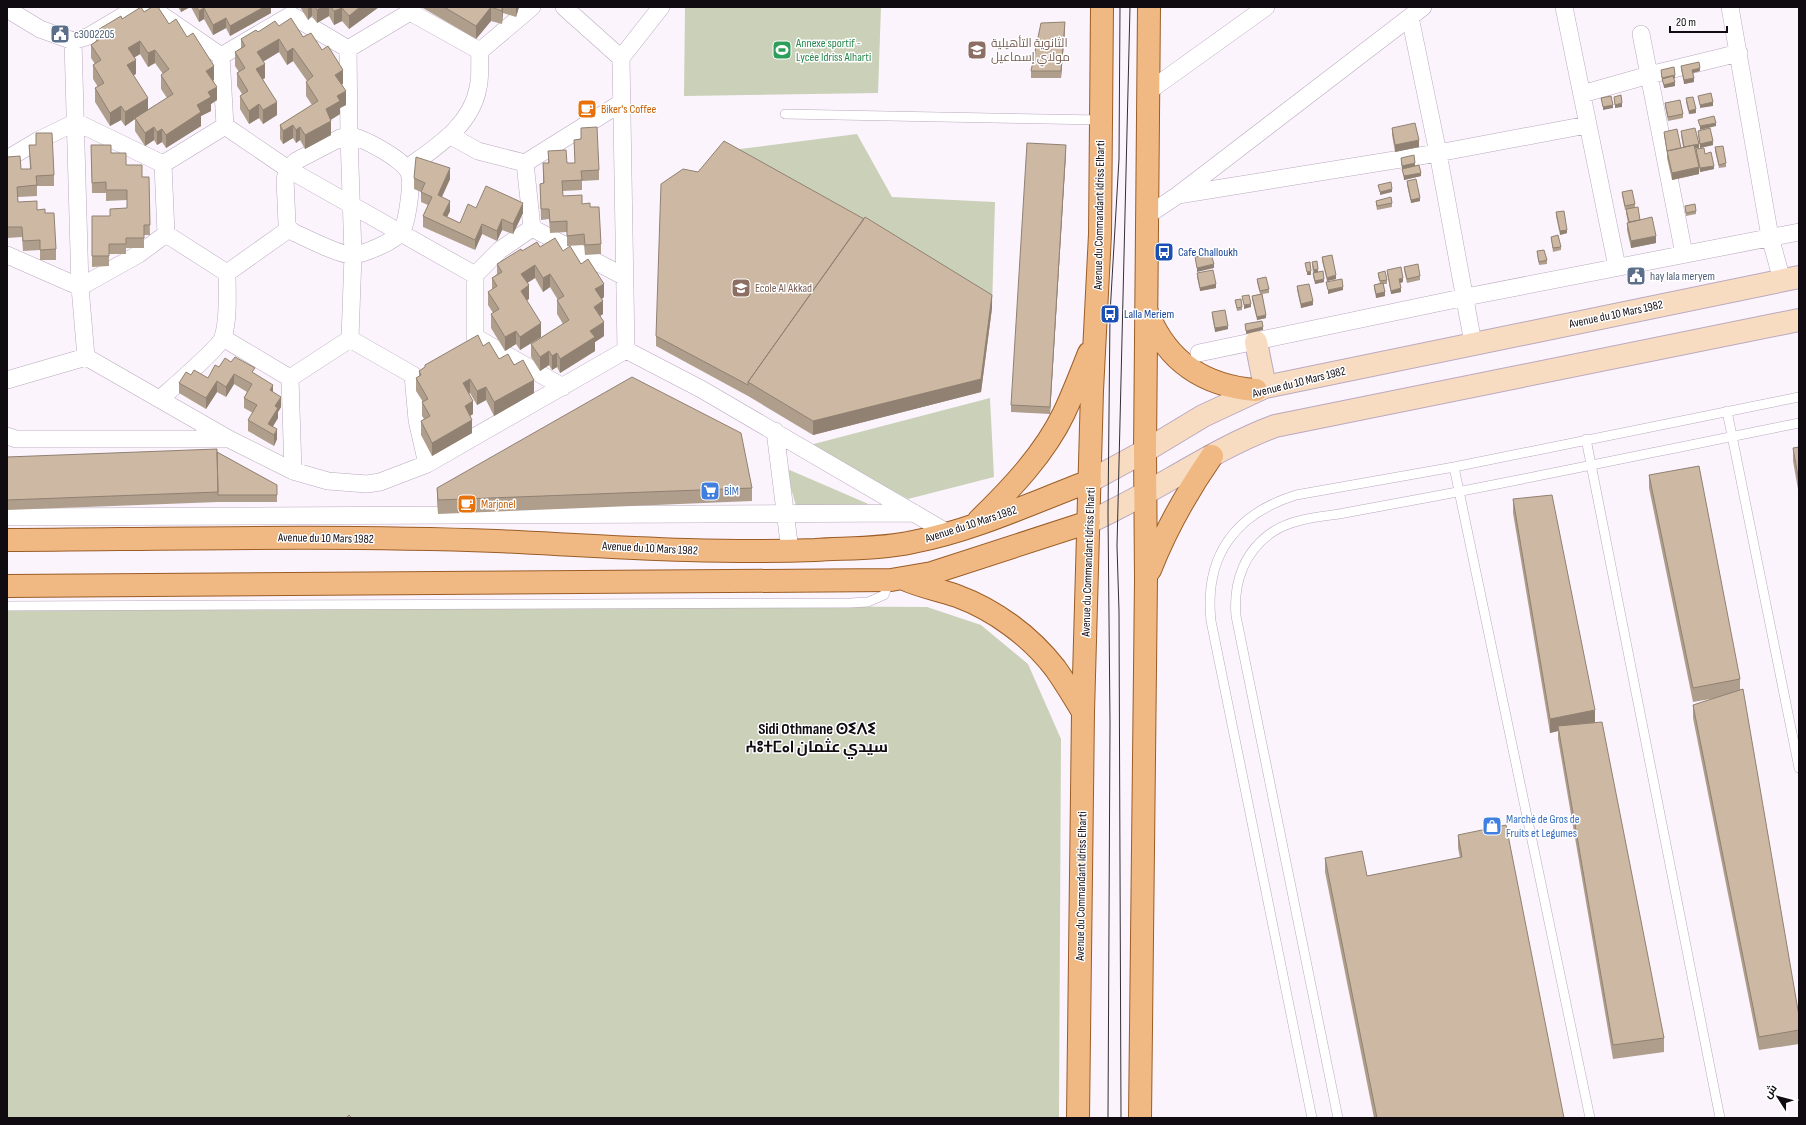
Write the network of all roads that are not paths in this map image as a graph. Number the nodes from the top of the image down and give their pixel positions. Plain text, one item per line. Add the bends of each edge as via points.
1 (138, 7) edge
2 (150, 7) edge
3 (532, 7) edge
4 (564, 7) edge
5 (661, 7) edge
6 (1102, 7) edge
7 (1149, 7) edge
8 (1266, 7) edge
9 (1423, 7) edge
10 (1564, 7) edge
11 (1730, 7) edge
12 (7, 9) edge
13 (410, 10) edge
14 (291, 11) edge
15 (1410, 17) junction
16 (1641, 34) dead end
17 (73, 41) junction
18 (348, 49) junction
19 (480, 51) junction
20 (1739, 53) junction
21 (221, 56) junction
22 (621, 58) junction
23 (1649, 75) junction
24 (1149, 91) junction
25 (1582, 94) junction
26 (621, 103) junction
27 (785, 114) dead end
28 (1101, 120) junction
29 (76, 122) junction
30 (1587, 125) junction
31 (225, 126) junction
32 (349, 136) junction
33 (451, 136) junction
34 (1438, 153) junction
35 (7, 159) edge
36 (525, 163) junction
37 (163, 164) junction
38 (407, 168) junction
39 (288, 169) junction
40 (1178, 196) junction
41 (351, 206) junction
42 (1148, 215) junction
43 (532, 228) junction
44 (290, 229) junction
45 (1799, 232) edge
46 (401, 233) junction
47 (166, 234) junction
48 (1770, 237) junction
49 (1684, 254) junction
50 (7, 255) edge
51 (353, 255) junction
52 (1617, 268) junction
53 (227, 273) junction
54 (475, 275) junction
55 (625, 276) junction
56 (1790, 278) edge
57 (80, 287) junction
58 (1466, 298) junction
59 (1147, 311) junction
60 (1799, 320) edge
61 (223, 338) junction
62 (1095, 338) junction
63 (350, 339) junction
64 (1256, 342) junction
65 (1473, 343) junction
66 (626, 350) junction
67 (1199, 353) dead end
68 (86, 357) junction
69 (290, 378) junction
70 (7, 380) edge
71 (563, 387) junction
72 (1260, 389) junction
73 (1799, 397) edge
74 (160, 399) junction
75 (1727, 411) junction
76 (1799, 423) edge
77 (775, 431) junction
78 (7, 436) edge
79 (1732, 436) junction
80 (229, 439) junction
81 (1586, 440) junction
82 (1144, 451) junction
83 (1212, 456) junction
84 (427, 464) junction
85 (1591, 465) junction
86 (1454, 466) junction
87 (293, 471) junction
88 (1090, 481) junction
89 (1458, 491) junction
90 (1145, 494) junction
91 (786, 513) junction
92 (914, 513) junction
93 (7, 517) edge
94 (1089, 522) junction
95 (974, 525) junction
96 (948, 533) junction
97 (7, 540) edge
98 (790, 551) junction
99 (897, 579) junction
100 (1146, 579) junction
101 (7, 586) edge
102 (7, 606) edge
103 (1083, 712) junction
104 (1799, 768) edge
105 (1078, 1118) edge
106 (1140, 1118) edge
107 (1312, 1118) edge
108 (1338, 1118) edge
109 (1590, 1118) edge
110 (1720, 1118) edge

1 - 17 street via 89,36
2 - 21 street
3 - 19 street
4 - 22 street
5 - 22 street
6 - 28 main road, Avenue du Commandant Idriss Elharti
7 - 24 main road
8 - 24 street
9 - 15 street
10 - 25 street
11 - 20 street
12 - 17 street via 40,29
13 - 18 street
13 - 19 street
14 - 18 street
14 - 21 street
15 - 34 street
15 - 40 street
16 - 23 street
17 - 29 street
18 - 32 street
19 - 33 street via 479,86 476,97 465,120
20 - 23 street
20 - 48 street
21 - 31 street
22 - 26 street
23 - 25 street
23 - 49 street
24 - 42 main road
25 - 30 street
26 - 36 street
26 - 55 street
27 - 28 lane
28 - 62 main road, Avenue du Commandant Idriss Elharti via 1100,234
29 - 35 street via 38,140
29 - 37 street
29 - 57 street
30 - 34 street
30 - 52 street
31 - 37 street
31 - 39 street
32 - 38 street via 399,160
32 - 39 street via 340,138 296,161
32 - 41 street
33 - 36 street via 478,151
33 - 38 street
34 - 40 street
34 - 58 street
36 - 43 street
37 - 47 street
38 - 46 street via 411,179 405,223
39 - 41 street
39 - 44 street via 285,179 287,224
40 - 42 street
41 - 46 street
41 - 51 street
42 - 59 main road
43 - 54 street via 500,250
43 - 55 street
44 - 51 street
44 - 53 street
45 - 48 street
46 - 51 street via 383,244
46 - 54 street
47 - 53 street
47 - 57 street via 139,254
48 - 49 street
48 - 56 street
49 - 52 street
50 - 57 street
51 - 63 street
52 - 58 street
53 - 61 street via 228,303
54 - 71 street via 468,341
55 - 66 street
56 - 65 main road, Avenue du 10 Mars 1982
57 - 68 street
58 - 64 street
58 - 65 street
59 - 72 main road via 1163,343 1189,368 1204,378 1221,384 1238,389
59 - 82 main road
60 - 83 main road via 1275,426
61 - 69 street
61 - 74 street via 191,372
62 - 88 main road, Avenue du Commandant Idriss Elharti
62 - 95 main road via 1064,413 1051,436 1017,481
63 - 69 street
63 - 84 street via 419,372 417,420
64 - 67 street
64 - 72 main road
65 - 72 main road, Avenue du 10 Mars 1982
66 - 71 street
66 - 77 street
68 - 70 street
68 - 74 street
69 - 87 street
71 - 84 street
72 - 82 main road, Avenue du 10 Mars 1982 via 1203,416
73 - 75 lane
74 - 80 street
75 - 79 lane
75 - 81 lane
76 - 79 lane
77 - 91 street
77 - 92 street
78 - 80 street via 16,439
79 - 85 lane
79 - 104 lane
80 - 87 street
81 - 85 lane
81 - 86 lane
82 - 88 main road, Avenue du 10 Mars 1982
82 - 90 main road
83 - 90 main road
83 - 100 main road via 1172,521
84 - 87 street via 368,484 328,481
85 - 89 lane
85 - 110 lane
86 - 89 lane
86 - 107 lane via 1279,500 1249,518 1236,530 1226,544 1213,573 1209,604 1211,621
88 - 94 main road, Avenue du Commandant Idriss Elharti
88 - 95 main road, Avenue du 10 Mars 1982
89 - 108 lane via 1288,524 1276,530 1256,547 1247,558 1238,580 1236,616
89 - 109 lane
90 - 94 main road
90 - 100 main road
91 - 92 street
91 - 93 street
91 - 98 street
92 - 96 street
94 - 99 main road via 932,573
94 - 103 main road, Avenue du Commandant Idriss Elharti
95 - 96 main road, Avenue du 10 Mars 1982
96 - 98 main road, Avenue du 10 Mars 1982 via 910,543
97 - 98 main road, Avenue du 10 Mars 1982 via 308,537 493,541 704,551
99 - 101 main road
99 - 102 lane via 884,595 868,602 850,603
99 - 103 main road via 957,596 976,604 1010,625 1054,666
100 - 106 main road
103 - 105 main road, Avenue du Commandant Idriss Elharti

